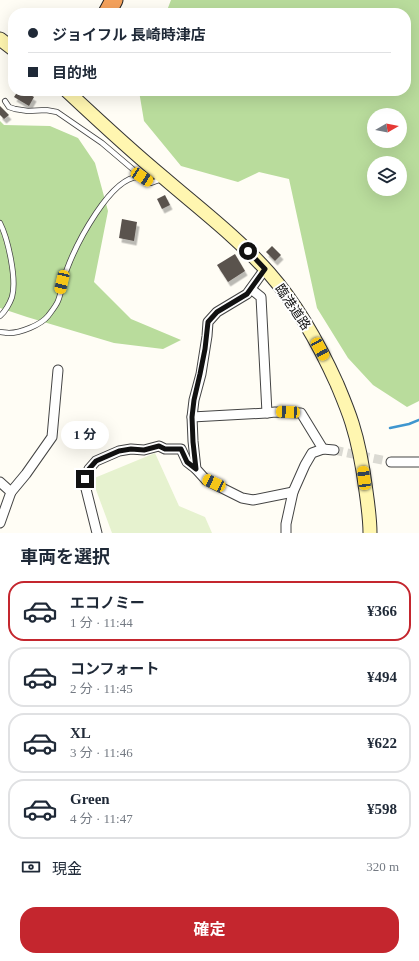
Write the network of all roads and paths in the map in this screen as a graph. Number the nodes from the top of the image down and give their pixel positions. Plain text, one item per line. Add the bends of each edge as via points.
1 (0, 38) edge
2 (8, 44) edge
3 (72, 96) edge
4 (5, 101) dead end
5 (142, 177) junction
6 (164, 178) junction
7 (0, 223) edge
8 (265, 269) junction
9 (251, 289) junction
10 (0, 316) edge
11 (0, 332) edge
12 (58, 370) dead end
13 (267, 413) junction
14 (192, 417) junction
15 (323, 449) junction
16 (334, 450) tunnel mouth
17 (391, 462) tunnel mouth
18 (419, 462) edge
19 (196, 469) junction
20 (0, 482) edge
21 (11, 492) junction
22 (293, 492) junction
23 (0, 523) edge
24 (97, 533) edge
25 (286, 533) edge
26 (370, 533) edge

1 - 2 street
3 - 6 street, 臨港道路
4 - 5 lane via 9,107 28,112 56,112 102,143
5 - 6 lane via 151,183
5 - 11 lane via 132,178 111,193 91,220 66,270 58,302 46,318 20,331
6 - 8 street, 臨港道路 via 239,242
7 - 10 lane via 11,262 13,286 12,298
8 - 9 street
8 - 26 street, 臨港道路 via 299,312 327,361 352,422 362,464
9 - 13 street via 261,297
9 - 14 street via 217,312 208,322
12 - 21 street via 52,437
13 - 14 street
13 - 15 street via 301,413
14 - 19 street
15 - 16 street
15 - 22 street via 312,453
17 - 18 street
19 - 22 street via 206,480 242,498 253,500
19 - 24 street via 187,462 181,449 165,449 159,446 144,450 119,451 96,461 85,479
20 - 21 street
21 - 23 street
22 - 25 street

